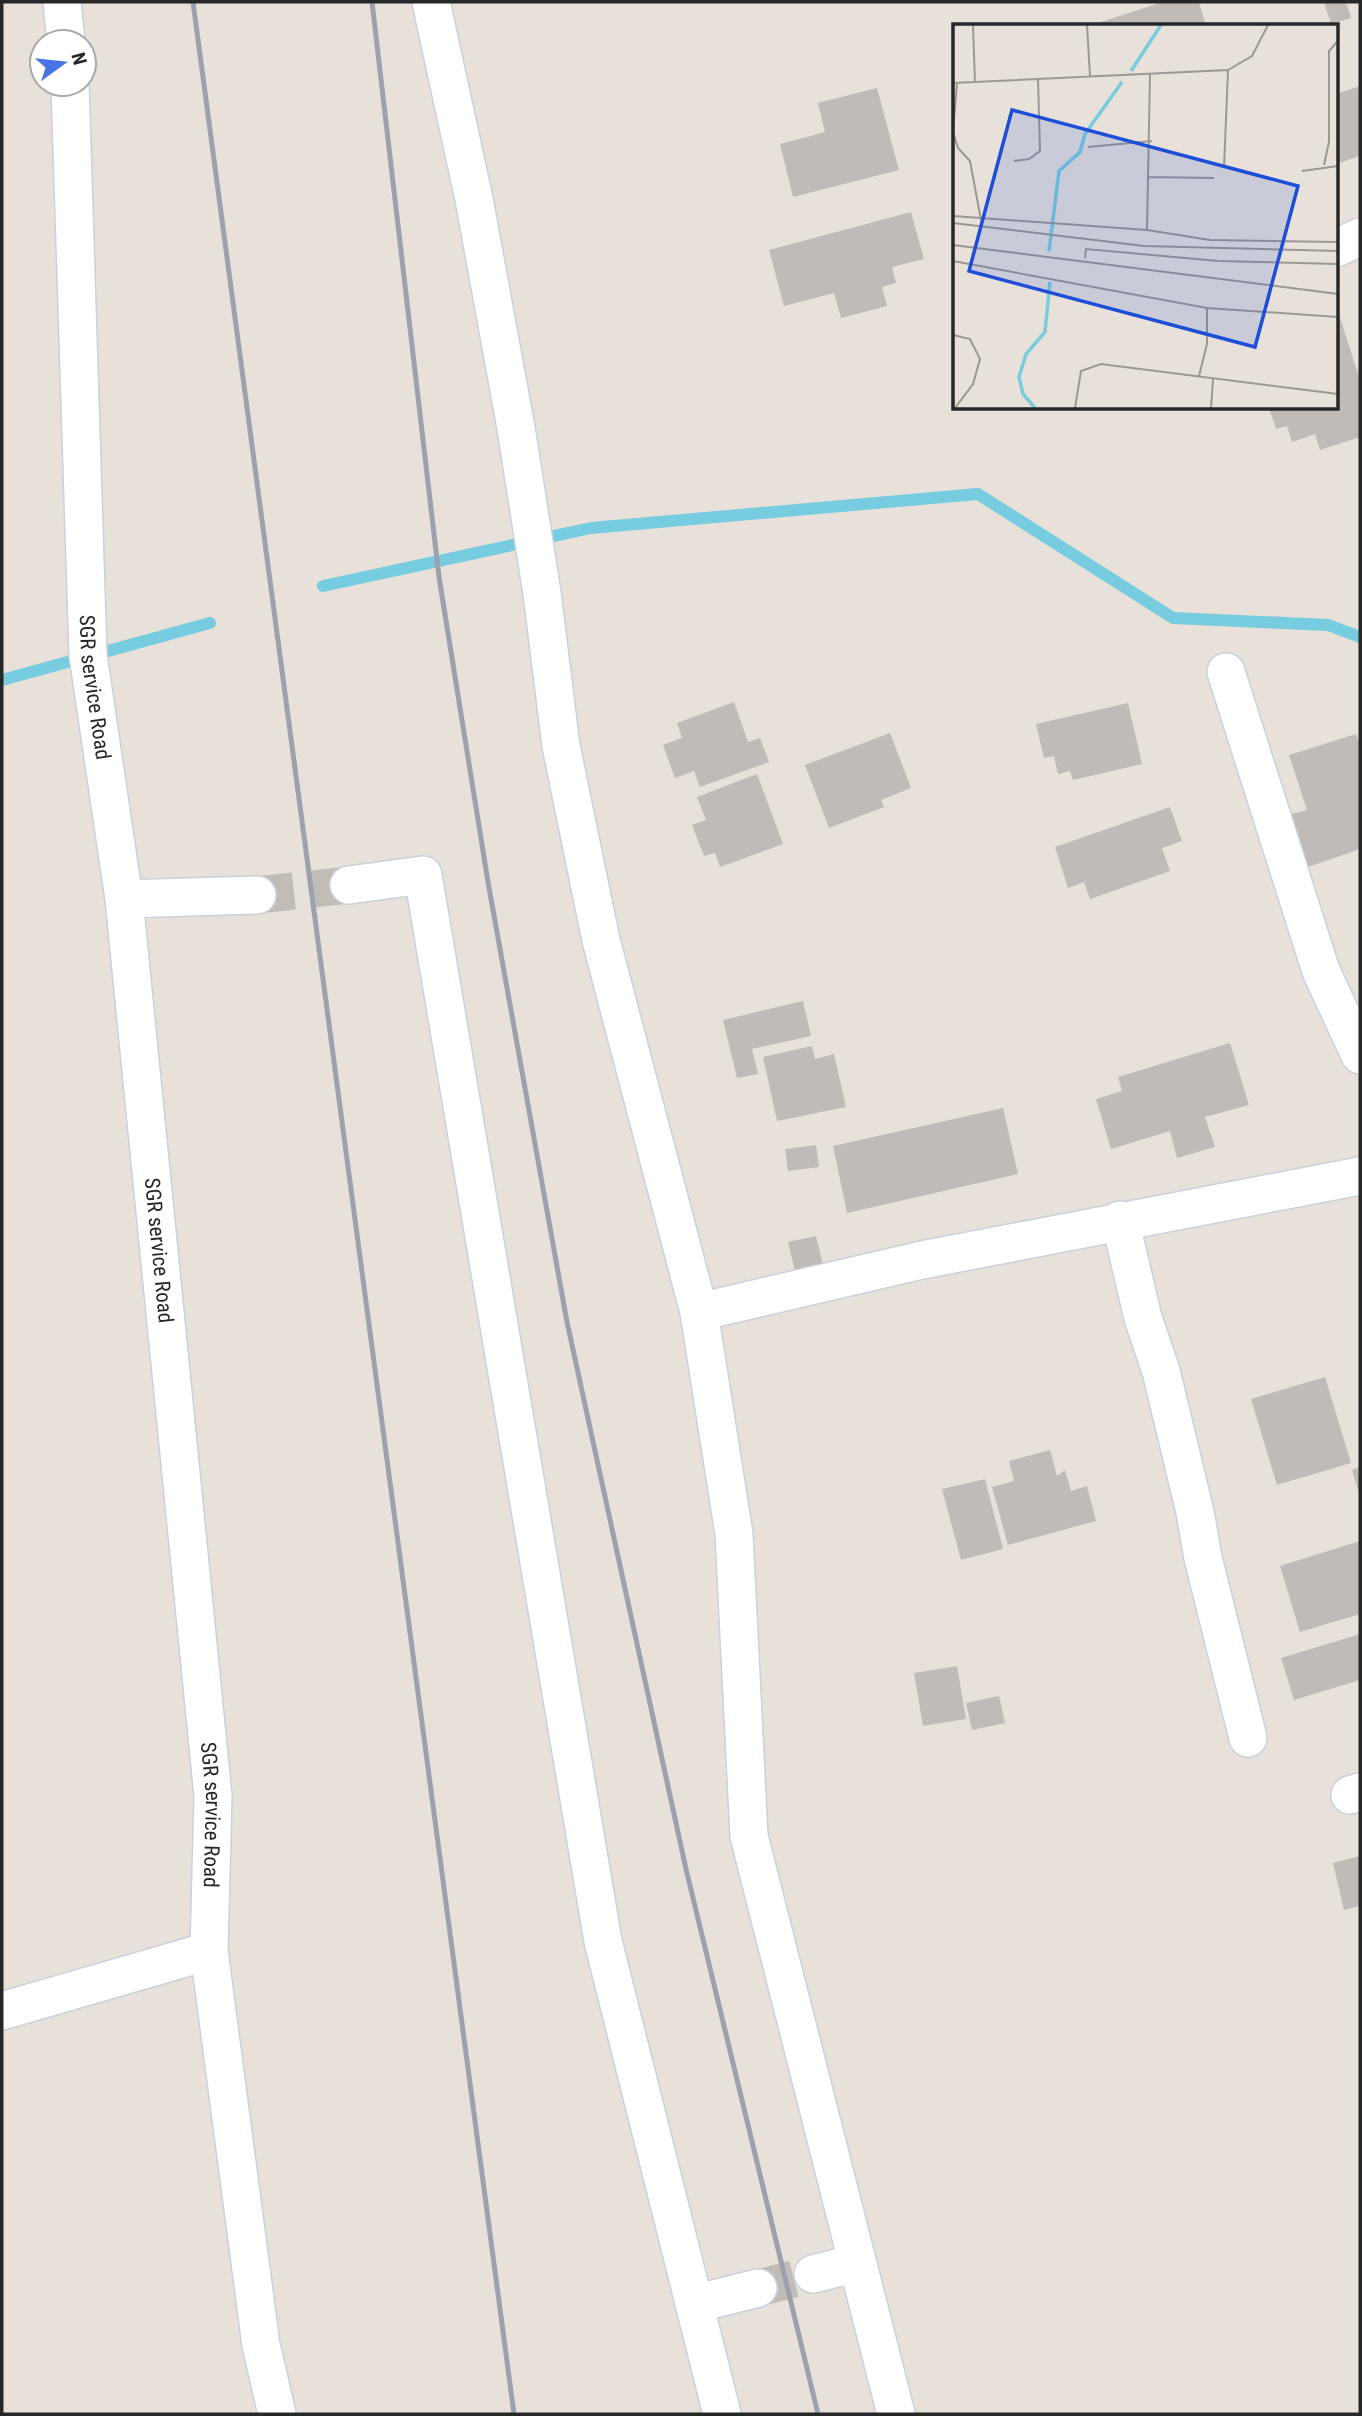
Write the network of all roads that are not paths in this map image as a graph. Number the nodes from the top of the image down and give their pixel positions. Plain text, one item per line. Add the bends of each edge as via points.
1 (62, 2) edge
2 (432, 2) edge
3 (65, 28) edge
4 (70, 98) edge
5 (1360, 237) edge
6 (1338, 247) edge
7 (1226, 672) dead end
8 (349, 885) tunnel mouth
9 (257, 895) tunnel mouth
10 (124, 900) junction
11 (1360, 1055) edge
12 (1360, 1176) edge
13 (1120, 1220) junction
14 (699, 1312) junction
15 (1248, 1738) dead end
16 (209, 1951) junction
17 (2, 2011) edge
18 (857, 2263) junction
19 (813, 2274) tunnel mouth
20 (758, 2288) tunnel mouth
21 (694, 2304) junction
22 (277, 2414) edge
23 (722, 2414) edge
24 (896, 2414) edge

1 - 3 street
2 - 14 street via 516,428 561,747 601,940
4 - 10 street, SGR service Road via 88,655
5 - 6 street
7 - 11 street via 1321,971
8 - 21 street via 423,875 603,1941
9 - 10 street
10 - 16 street, SGR service Road via 213,1796
12 - 13 street
13 - 14 street
13 - 15 street via 1161,1371
14 - 18 street via 734,1534 749,1836
16 - 17 street
16 - 22 street, SGR service Road via 261,2345
18 - 19 street
18 - 24 street
20 - 21 street
21 - 23 street

